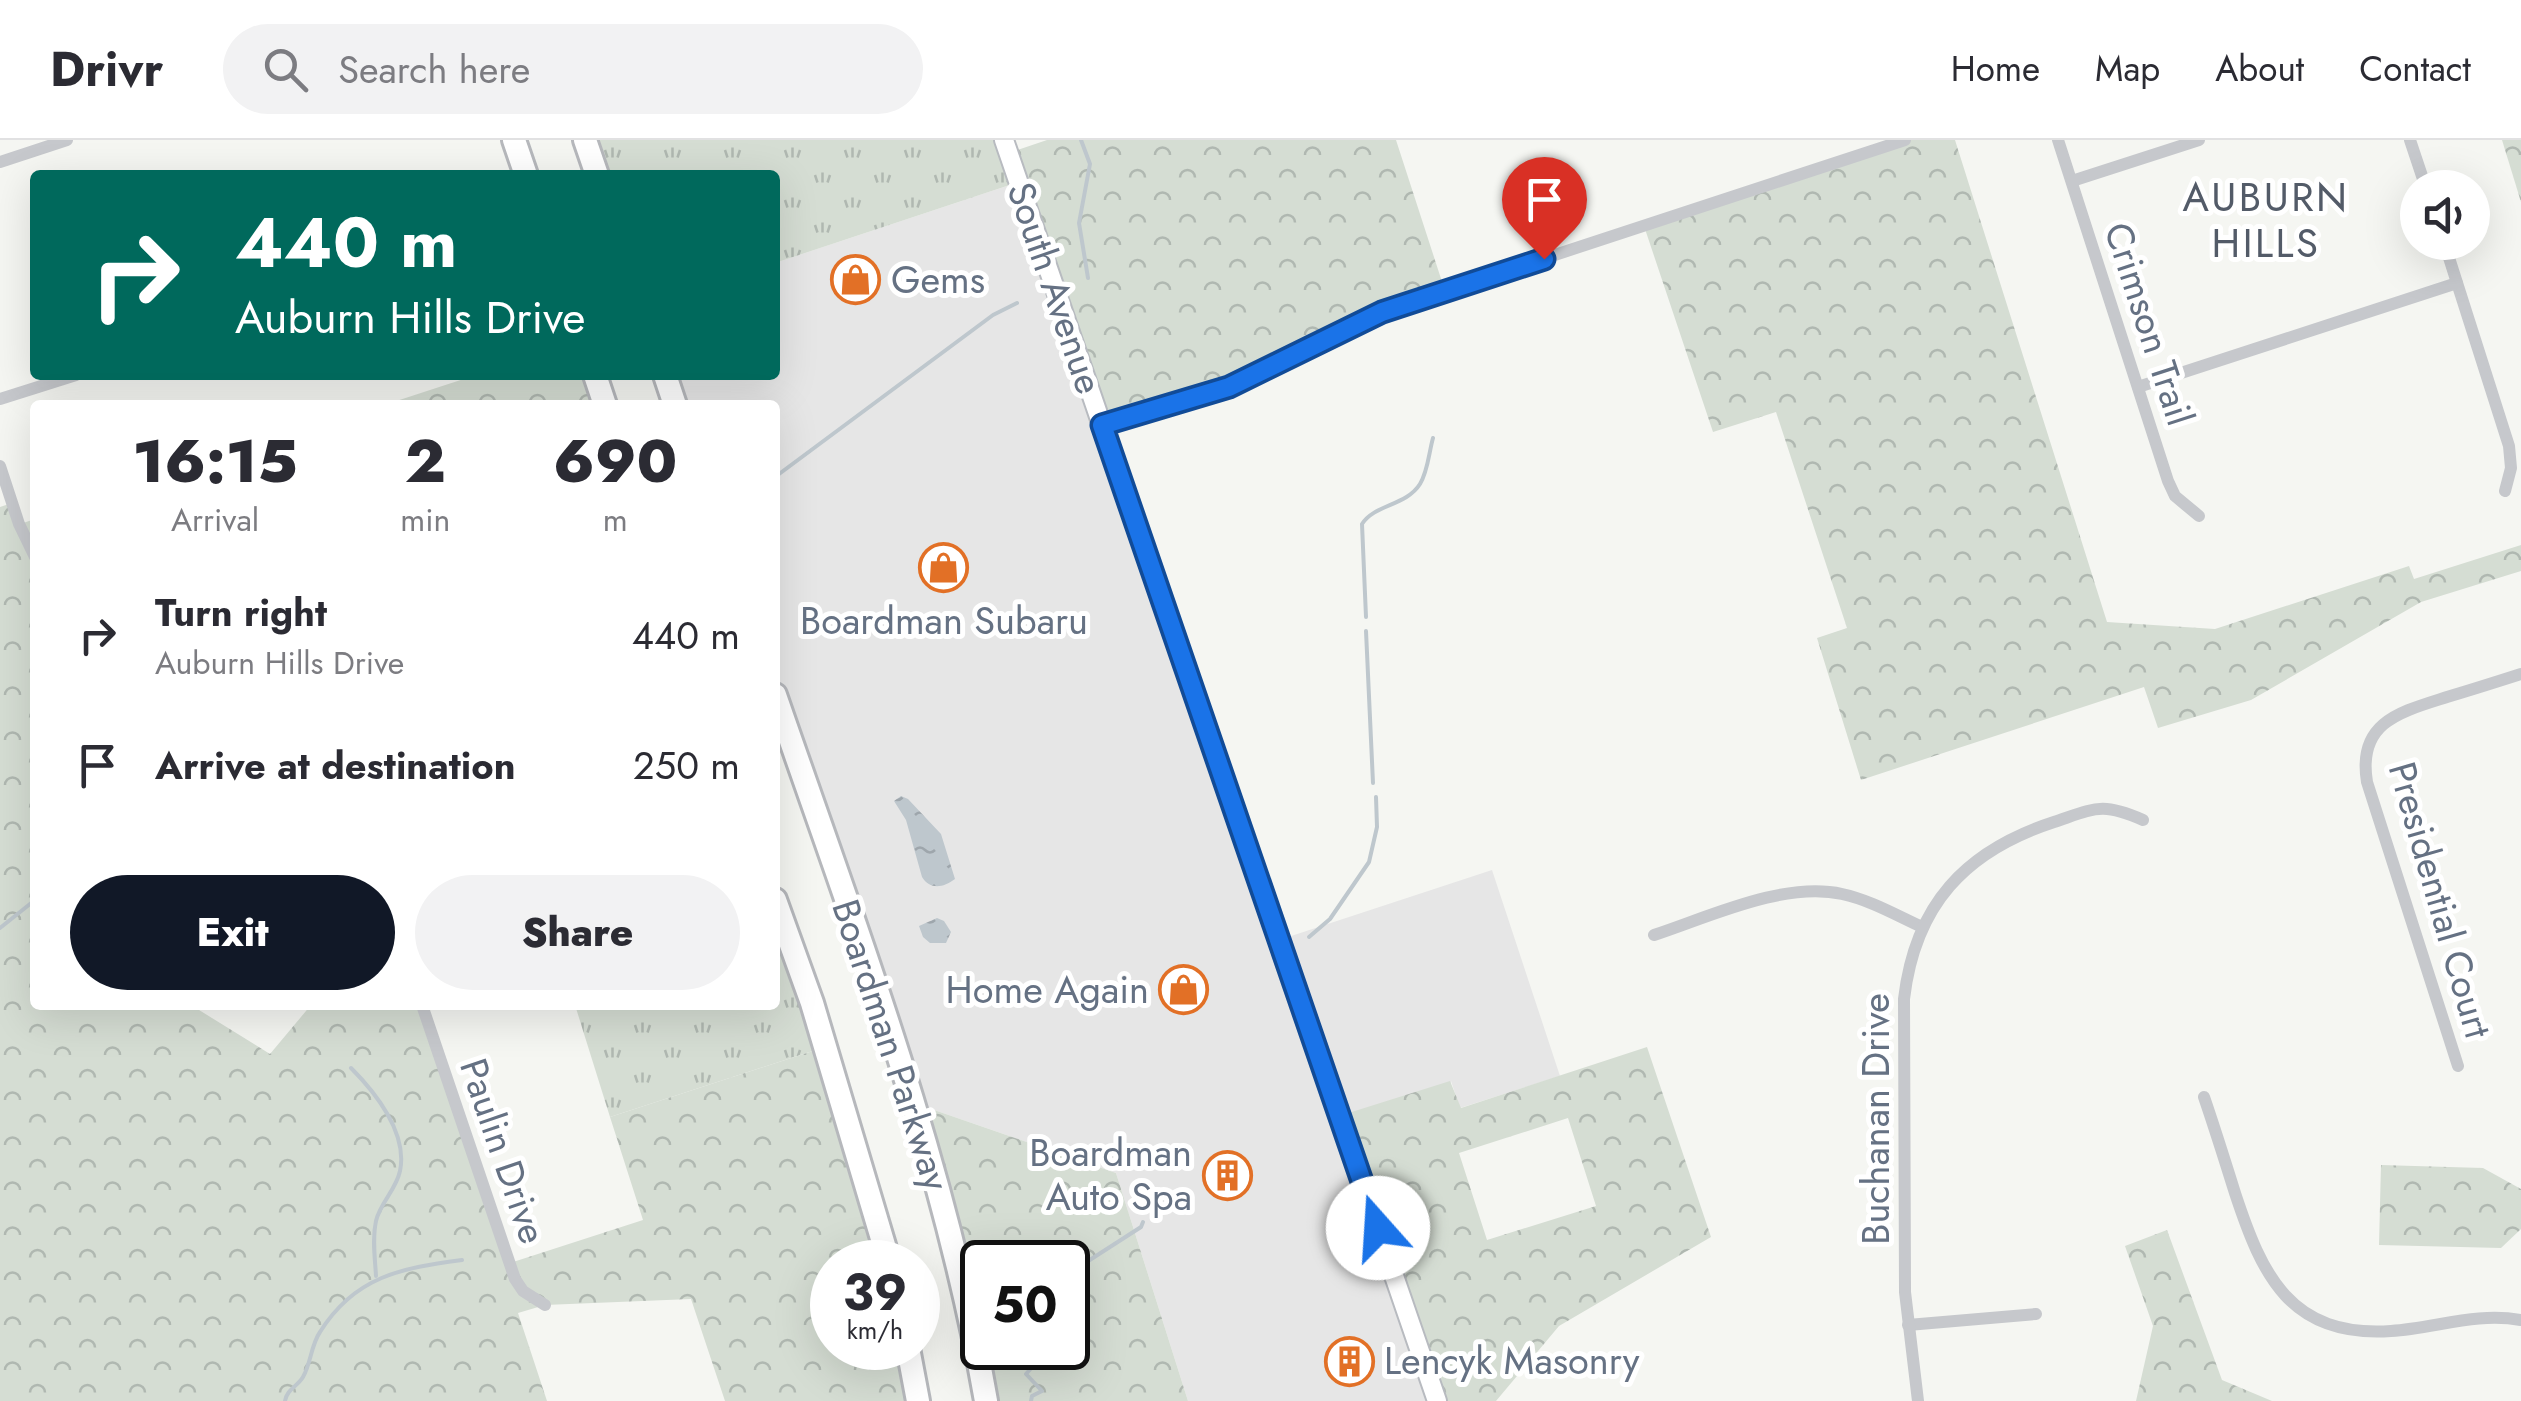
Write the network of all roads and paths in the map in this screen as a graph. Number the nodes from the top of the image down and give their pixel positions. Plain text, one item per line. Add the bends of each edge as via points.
1 (67, 140) edge
2 (514, 140) edge
3 (584, 140) edge
4 (1004, 140) edge
5 (1905, 140) edge
6 (2058, 140) edge
7 (2198, 140) edge
8 (2410, 140) edge
9 (0, 162) edge
10 (524, 170) edge
11 (594, 170) edge
12 (2420, 170) edge
13 (2072, 181) junction
14 (2450, 260) edge
15 (2457, 283) junction
16 (60, 380) edge
17 (2138, 387) junction
18 (0, 399) edge
19 (1102, 425) junction
20 (0, 466) edge
21 (2504, 491) dead end
22 (2200, 516) dead end
23 (30, 545) edge
24 (2521, 674) edge
25 (780, 710) edge
26 (2143, 820) dead end
27 (780, 914) edge
28 (1922, 927) junction
29 (1654, 935) dead end
30 (424, 1010) edge
31 (2458, 1066) dead end
32 (2204, 1097) dead end
33 (882, 1240) edge
34 (545, 1305) dead end
35 (2036, 1314) dead end
36 (2521, 1320) edge
37 (1908, 1325) junction
38 (912, 1370) edge
39 (918, 1401) edge
40 (986, 1401) edge
41 (1437, 1401) edge
42 (1918, 1401) edge

1 - 9 street
2 - 10 highway
3 - 11 highway
4 - 19 main road, South Avenue
5 - 19 street via 1382,312 1229,387
6 - 13 street, Crimson Trail
7 - 13 street
8 - 12 street
13 - 17 street, Crimson Trail
14 - 15 street
15 - 17 street
15 - 21 street via 2509,446
16 - 18 street
17 - 22 street, Crimson Trail via 2168,482
19 - 41 main road, South Avenue
20 - 23 street
24 - 31 street, Presidential Court via 2402,712 2381,725 2365,757 2367,782
25 - 40 highway, Boardman Parkway via 933,1170
26 - 28 street, Buchanan Drive via 2096,808 2011,837 1959,875
27 - 33 highway, Boardman Parkway
28 - 29 street via 1844,894 1811,890
28 - 37 street, Buchanan Drive via 1904,1000
30 - 34 street, Paulin Drive via 516,1279
32 - 36 street via 2257,1257 2297,1306 2323,1321 2372,1332 2476,1317
35 - 37 street
37 - 42 street, Buchanan Drive
38 - 39 highway

